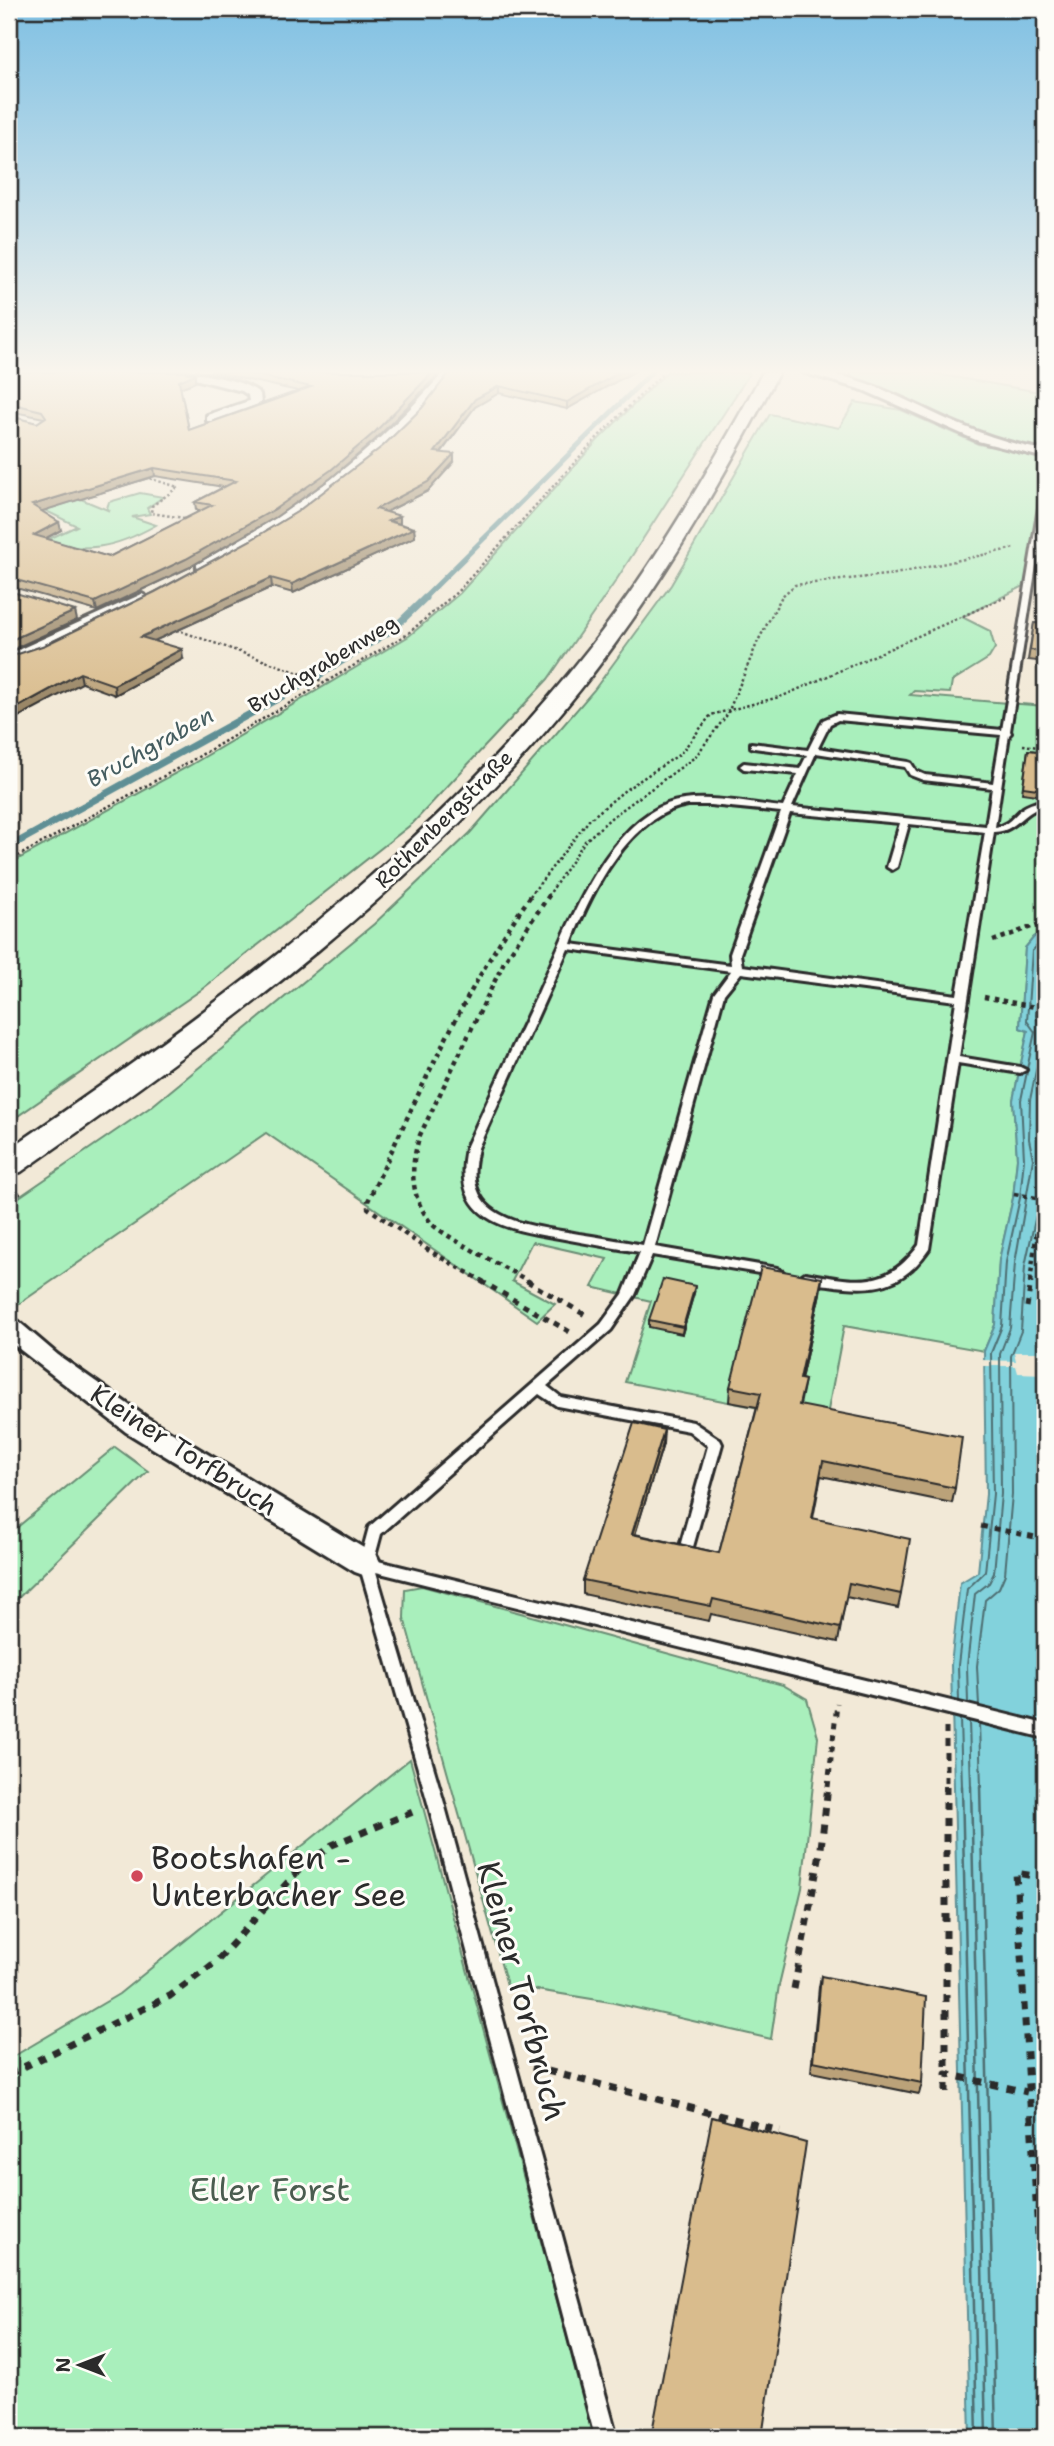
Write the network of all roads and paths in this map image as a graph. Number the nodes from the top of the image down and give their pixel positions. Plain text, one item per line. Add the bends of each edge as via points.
1 (178, 486) edge
2 (333, 486) edge
3 (552, 486) edge
4 (704, 486) edge
5 (1045, 489) edge
6 (197, 520) edge
7 (1038, 544) junction
8 (193, 572) edge
9 (1029, 587) junction
10 (152, 593) edge
11 (128, 606) junction
12 (71, 611) edge
13 (96, 619) junction
14 (9, 660) edge
15 (323, 681) junction
16 (1007, 733) junction
17 (754, 745) dead end
18 (811, 752) junction
19 (744, 766) dead end
20 (801, 772) junction
21 (997, 786) junction
22 (1045, 803) edge
23 (786, 810) junction
24 (905, 821) junction
25 (989, 830) junction
26 (9, 861) edge
27 (892, 867) dead end
28 (1045, 922) edge
29 (565, 946) junction
30 (970, 950) junction
31 (737, 971) junction
32 (962, 996) junction
33 (1045, 1009) edge
34 (952, 1059) junction
35 (1020, 1070) dead end
36 (9, 1164) edge
37 (1045, 1171) edge
38 (1014, 1194) dead end
39 (1042, 1199) junction
40 (648, 1249) junction
41 (1027, 1307) dead end
42 (9, 1327) edge
43 (540, 1388) junction
44 (981, 1526) dead end
45 (1045, 1539) edge
46 (686, 1550) edge
47 (366, 1564) junction
48 (839, 1679) junction
49 (946, 1706) junction
50 (1045, 1731) edge
51 (436, 1803) junction
52 (1045, 1878) edge
53 (794, 1989) dead end
54 (507, 2072) junction
55 (9, 2074) edge
56 (947, 2074) junction
57 (946, 2092) dead end
58 (1027, 2092) junction
59 (780, 2131) dead end
60 (1045, 2349) edge
61 (606, 2437) edge

1 - 6 path via 152,506 151,513
2 - 8 street
3 - 15 path, Bruchgrabenweg via 457,592 406,635
4 - 36 main road, Rothenbergstraße via 649,580 570,687 441,827 343,917 240,1002
5 - 7 lane
7 - 9 lane
7 - 9 path via 895,574 795,585 782,596 728,708 783,696
9 - 16 lane
10 - 11 street
11 - 13 street
11 - 15 path via 136,609 137,616
12 - 13 street
13 - 14 street
15 - 26 path, Bruchgrabenweg via 184,765
16 - 18 lane via 836,718 826,722
16 - 21 lane
17 - 18 lane
18 - 20 lane
18 - 21 lane via 891,760 908,765 923,777
19 - 20 lane
20 - 23 lane
21 - 25 lane
22 - 25 lane via 1021,812 1008,829
23 - 24 lane
23 - 29 lane via 693,803 652,815 630,835 601,876
23 - 31 lane via 735,954
24 - 25 lane
24 - 27 lane
25 - 30 lane
28 - 30 path
29 - 31 lane
29 - 40 lane via 471,1147 468,1184 473,1198 506,1223
30 - 32 lane
31 - 32 lane
31 - 40 lane via 719,994
32 - 33 path
32 - 34 lane
34 - 35 lane
34 - 40 lane via 925,1247 904,1272 877,1284 832,1281
37 - 39 path
38 - 39 path
39 - 41 path
40 - 43 lane via 629,1295 606,1328
42 - 47 street, Kleiner Torfbruch via 44,1359 189,1458
43 - 46 lane via 557,1401 693,1427 715,1444
43 - 47 lane via 374,1531
44 - 45 path
47 - 48 lane
47 - 51 lane, Kleiner Torfbruch
48 - 49 lane
48 - 53 path via 821,1848
49 - 50 lane
49 - 56 path
51 - 54 lane, Kleiner Torfbruch
51 - 55 path via 332,1845 297,1872 216,1962 170,1996
52 - 58 path via 1016,1873
54 - 59 path via 533,2067
54 - 61 lane, Kleiner Torfbruch
56 - 57 path
56 - 58 path
58 - 60 path

